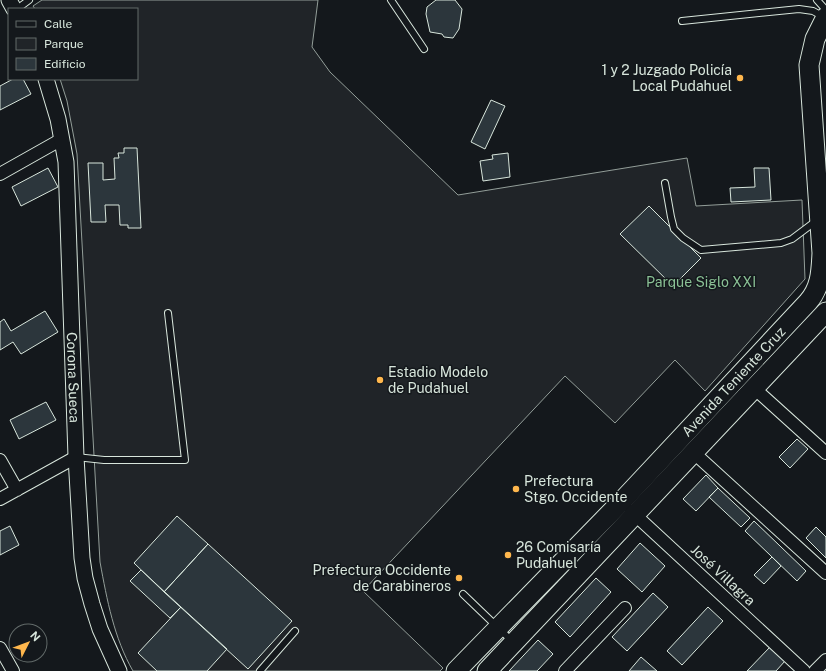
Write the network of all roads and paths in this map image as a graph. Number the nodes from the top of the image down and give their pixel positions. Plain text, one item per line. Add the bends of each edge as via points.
1 (29, 0) edge
2 (391, 0) edge
3 (817, 0) edge
4 (18, 8) edge
5 (826, 15) edge
6 (682, 21) dead end
7 (424, 49) dead end
8 (46, 80) edge
9 (819, 108) edge
10 (62, 139) junction
11 (0, 174) edge
12 (665, 183) dead end
13 (821, 218) junction
14 (168, 313) dead end
15 (825, 315) edge
16 (754, 388) junction
17 (693, 452) junction
18 (826, 453) edge
19 (76, 457) junction
20 (0, 460) edge
21 (17, 490) junction
22 (0, 499) edge
23 (627, 508) junction
24 (826, 573) edge
25 (463, 594) dead end
26 (625, 608) dead end
27 (498, 627) junction
28 (296, 631) dead end
29 (514, 643) junction
30 (0, 648) edge
31 (826, 660) edge
32 (13, 671) edge
33 (118, 671) edge
34 (260, 671) edge
35 (456, 671) edge
36 (487, 671) edge
37 (565, 671) edge
38 (804, 671) edge
39 (815, 671) edge

1 - 4 lane
2 - 7 lane
3 - 5 lane
5 - 6 lane via 799,10
5 - 9 main road, Avenida Teniente Cruz via 815,39 810,60 809,75
8 - 10 street, Corona Sueca
9 - 13 main road, Avenida Teniente Cruz
10 - 11 street
10 - 19 street, Corona Sueca via 67,185
12 - 13 lane via 674,229 701,250 781,243 792,239
13 - 23 main road, Avenida Teniente Cruz via 822,268 819,284 813,296
14 - 19 lane via 185,460 104,460
15 - 16 main road, Avenida Teniente Cruz
16 - 17 main road, Avenida Teniente Cruz
16 - 18 street
17 - 23 main road, Avenida Teniente Cruz
17 - 24 street
19 - 21 street
19 - 33 street, Corona Sueca via 80,538 85,578 100,629
20 - 21 street
21 - 22 street
23 - 27 main road, Avenida Teniente Cruz
23 - 29 main road, Avenida Teniente Cruz
23 - 38 street, José Villagra
25 - 27 lane
26 - 37 street
27 - 29 lane
27 - 35 main road, Avenida Teniente Cruz
28 - 34 lane
29 - 36 main road, Avenida Teniente Cruz
30 - 32 street
31 - 39 street

